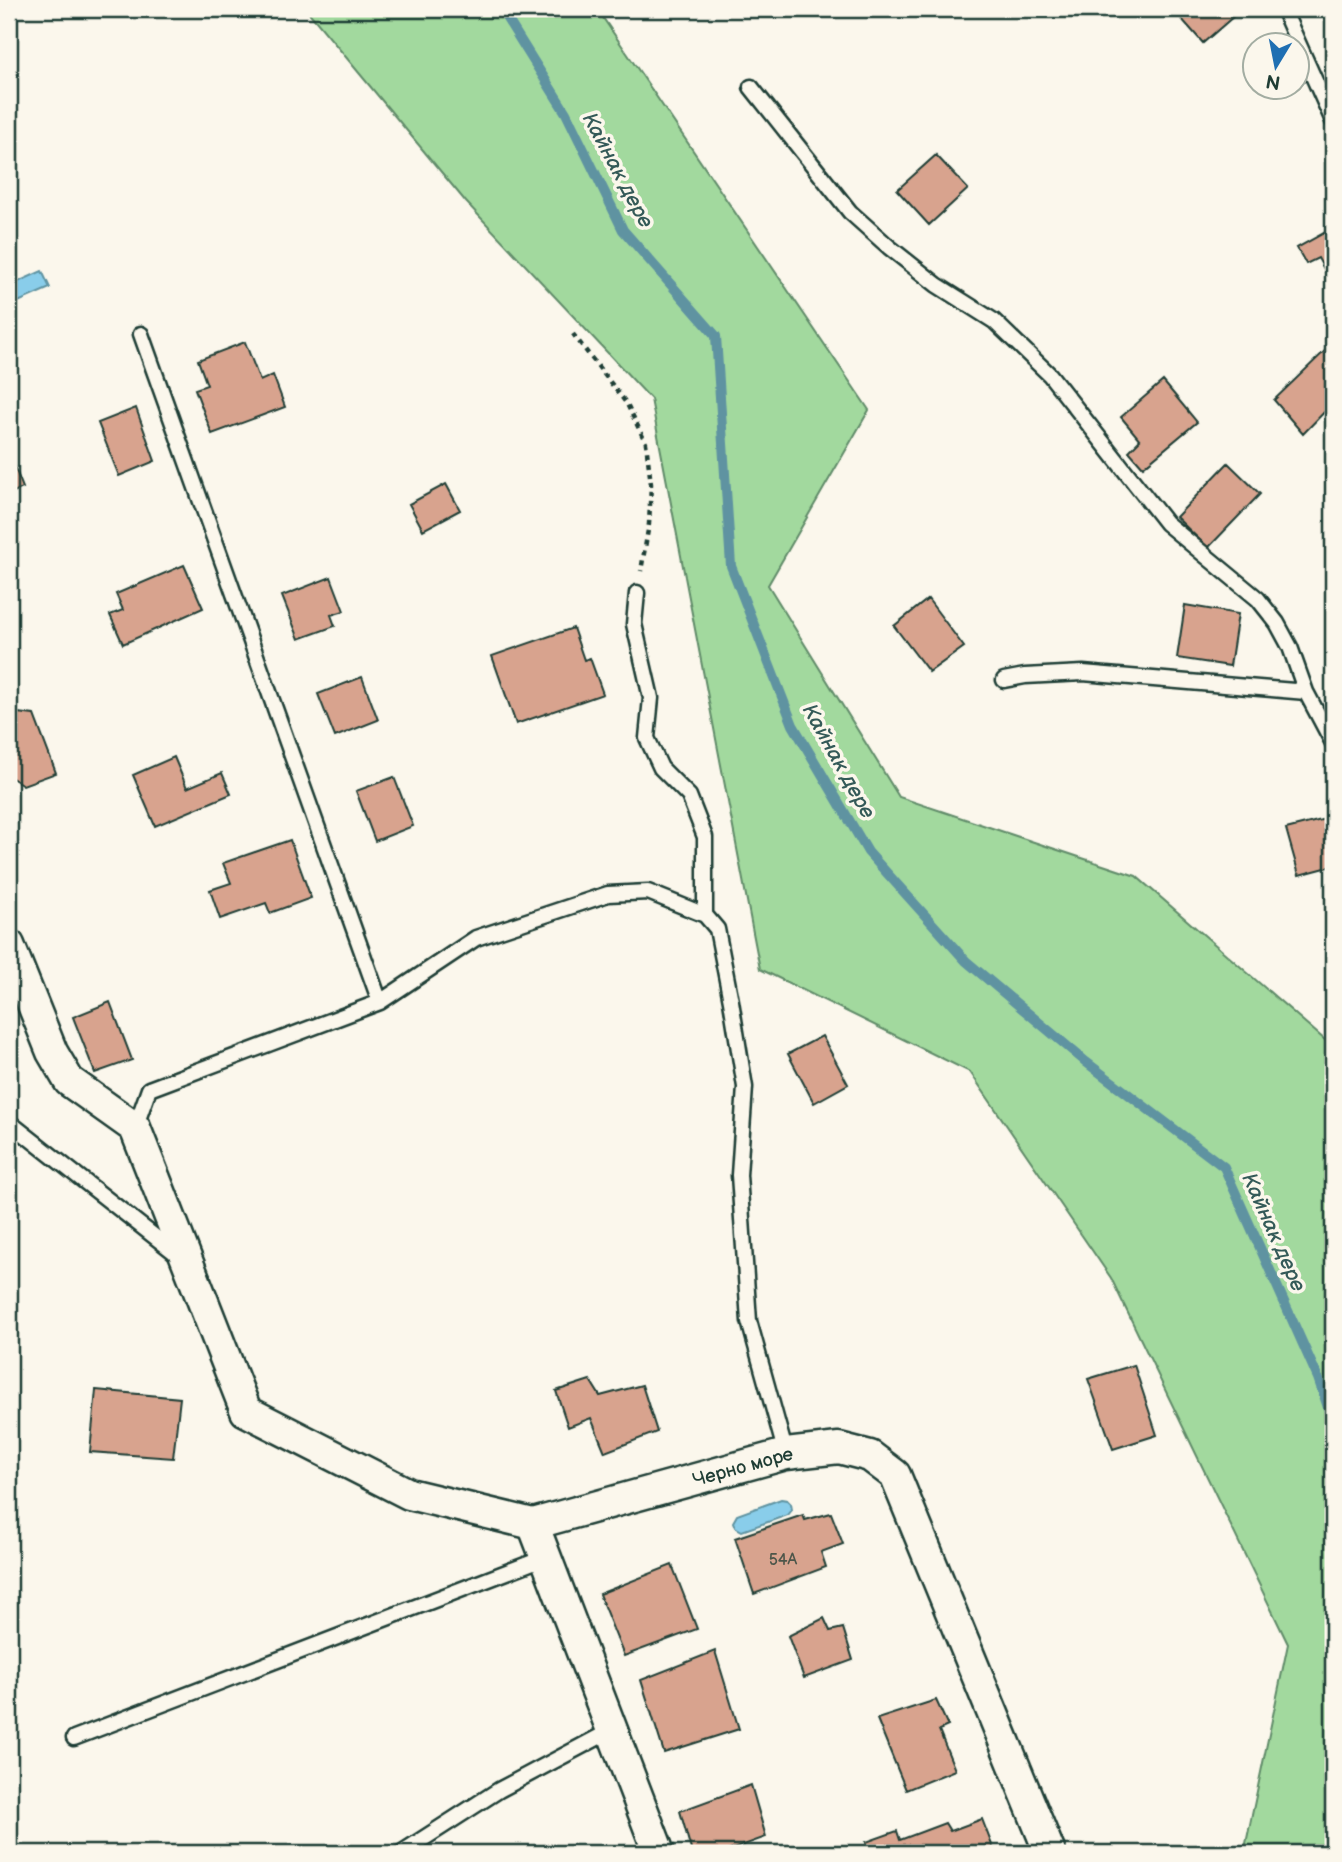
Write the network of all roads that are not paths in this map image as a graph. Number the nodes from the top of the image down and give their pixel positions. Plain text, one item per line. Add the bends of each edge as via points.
1 (1283, 9) edge
2 (751, 87) dead end
3 (1333, 121) edge
4 (141, 334) dead end
5 (637, 593) road end
6 (1004, 680) dead end
7 (1306, 692) junction
8 (1333, 743) edge
9 (705, 915) junction
10 (9, 945) edge
11 (380, 1002) junction
12 (9, 1122) edge
13 (135, 1128) junction
14 (188, 1263) junction
15 (786, 1454) junction
16 (533, 1524) junction
17 (546, 1557) junction
18 (612, 1730) junction
19 (74, 1738) dead end
20 (401, 1853) edge
21 (659, 1853) edge
22 (1051, 1853) edge

1 - 3 lane
2 - 7 lane via 850,212 937,285 994,321 1050,375 1166,523 1258,599 1290,647
4 - 11 lane
5 - 9 lane via 634,624 651,698 647,738 661,768 690,796 705,837
6 - 7 lane via 1083,673
7 - 8 lane
9 - 11 lane via 649,892 608,894 476,938
9 - 15 lane via 717,929 745,1087 738,1175 749,1321
10 - 13 street via 52,1052 69,1081
11 - 13 lane via 149,1089
12 - 14 lane
13 - 14 street
14 - 16 street via 246,1411 409,1494
15 - 16 street, Черно море
15 - 22 street, Черно море via 839,1448 870,1457 895,1475
16 - 17 street
17 - 18 street
17 - 19 lane
18 - 20 lane via 499,1790
18 - 21 street

